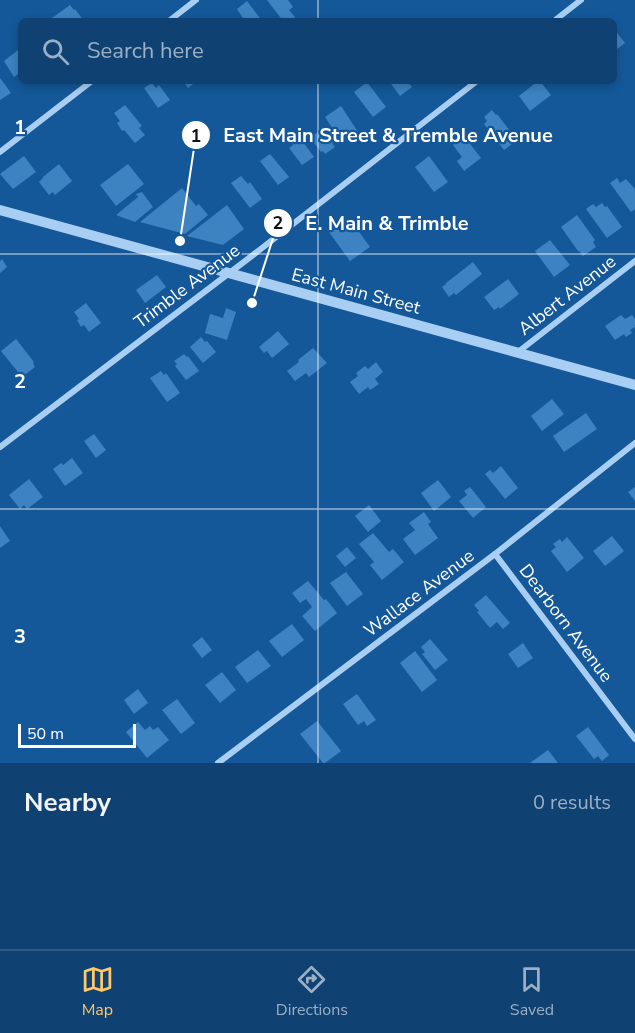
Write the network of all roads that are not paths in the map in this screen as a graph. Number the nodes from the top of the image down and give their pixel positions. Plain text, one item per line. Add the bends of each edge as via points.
1 (196, 0) edge
2 (581, 0) edge
3 (173, 18) edge
4 (558, 18) edge
5 (88, 84) edge
6 (473, 84) edge
7 (0, 152) edge
8 (0, 210) edge
9 (635, 261) edge
10 (228, 273) junction
11 (518, 352) junction
12 (635, 385) edge
13 (635, 443) edge
14 (0, 447) edge
15 (495, 554) junction
16 (635, 739) edge
17 (218, 763) edge

1 - 3 street
2 - 4 street
5 - 7 street
6 - 10 street, Trimble Avenue
8 - 10 street, East Main Street
9 - 11 street, Albert Avenue
10 - 11 street, East Main Street
10 - 14 street, Trimble Avenue
11 - 12 street, East Main Street
13 - 15 street, Wallace Avenue
15 - 16 street, Dearborn Avenue
15 - 17 street, Wallace Avenue

